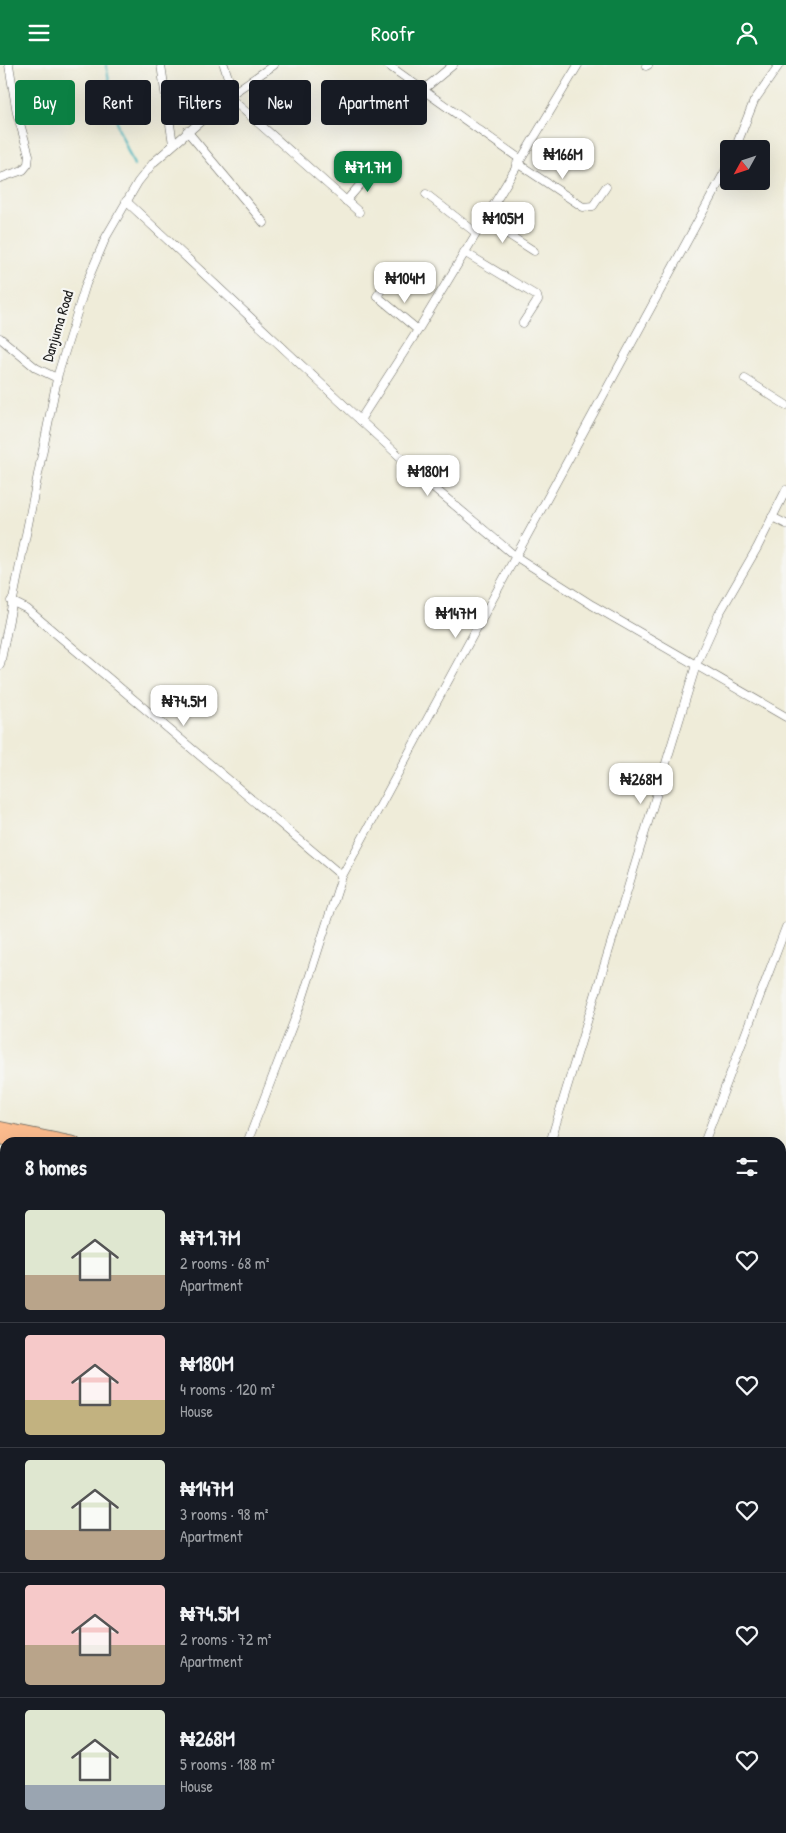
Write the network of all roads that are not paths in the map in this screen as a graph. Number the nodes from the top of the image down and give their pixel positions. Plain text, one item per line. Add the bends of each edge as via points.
1 (9, 65) edge
2 (161, 65) edge
3 (224, 65) edge
4 (274, 65) edge
5 (388, 65) edge
6 (453, 65) edge
7 (578, 65) edge
8 (779, 65) edge
9 (228, 80) edge
10 (409, 80) edge
11 (427, 87) edge
12 (239, 89) edge
13 (427, 93) edge
14 (239, 102) edge
15 (194, 125) edge
16 (187, 131) junction
17 (739, 140) edge
18 (173, 144) junction
19 (519, 161) junction
20 (372, 171) dead end
21 (0, 178) edge
22 (720, 181) edge
23 (606, 187) dead end
24 (426, 194) dead end
25 (126, 201) junction
26 (346, 201) junction
27 (359, 212) dead end
28 (484, 219) junction
29 (264, 223) dead end
30 (475, 232) junction
31 (534, 251) dead end
32 (464, 252) junction
33 (391, 276) dead end
34 (523, 323) dead end
35 (418, 330) junction
36 (0, 338) edge
37 (57, 378) junction
38 (746, 379) dead end
39 (786, 405) edge
40 (360, 420) junction
41 (786, 490) edge
42 (772, 517) junction
43 (786, 524) edge
44 (515, 556) junction
45 (11, 601) junction
46 (0, 665) edge
47 (696, 665) junction
48 (786, 717) edge
49 (342, 876) junction
50 (786, 927) edge
51 (0, 1128) edge
52 (44, 1137) edge
53 (249, 1137) edge
54 (552, 1137) edge
55 (706, 1137) edge

1 - 21 street via 17,113 29,155 23,170
2 - 18 street
3 - 9 street
4 - 12 street, Danjuma Road
5 - 10 street
6 - 11 street
7 - 19 street
8 - 17 street via 754,101
13 - 19 street
14 - 26 street
15 - 16 street, Danjuma Road
16 - 18 street, Danjuma Road
16 - 29 street
18 - 25 street, Danjuma Road via 154,162
19 - 23 street via 583,207 593,206
19 - 28 street
20 - 26 street
22 - 44 street via 559,481
24 - 30 street
25 - 37 street, Danjuma Road via 86,283
25 - 40 street
26 - 27 street
28 - 30 street
28 - 31 street
30 - 32 street
32 - 34 street via 537,296 538,300
32 - 35 street
33 - 35 street via 378,295
35 - 40 street
36 - 37 street via 36,369
37 - 45 street, Danjuma Road
38 - 39 street
40 - 44 street
41 - 42 street
42 - 43 street
42 - 47 street via 719,614
44 - 47 street
44 - 49 street
45 - 46 street, Danjuma Road
45 - 49 street via 27,609
47 - 48 street
47 - 54 street
49 - 53 street via 301,1003
50 - 55 street
51 - 52 main road

